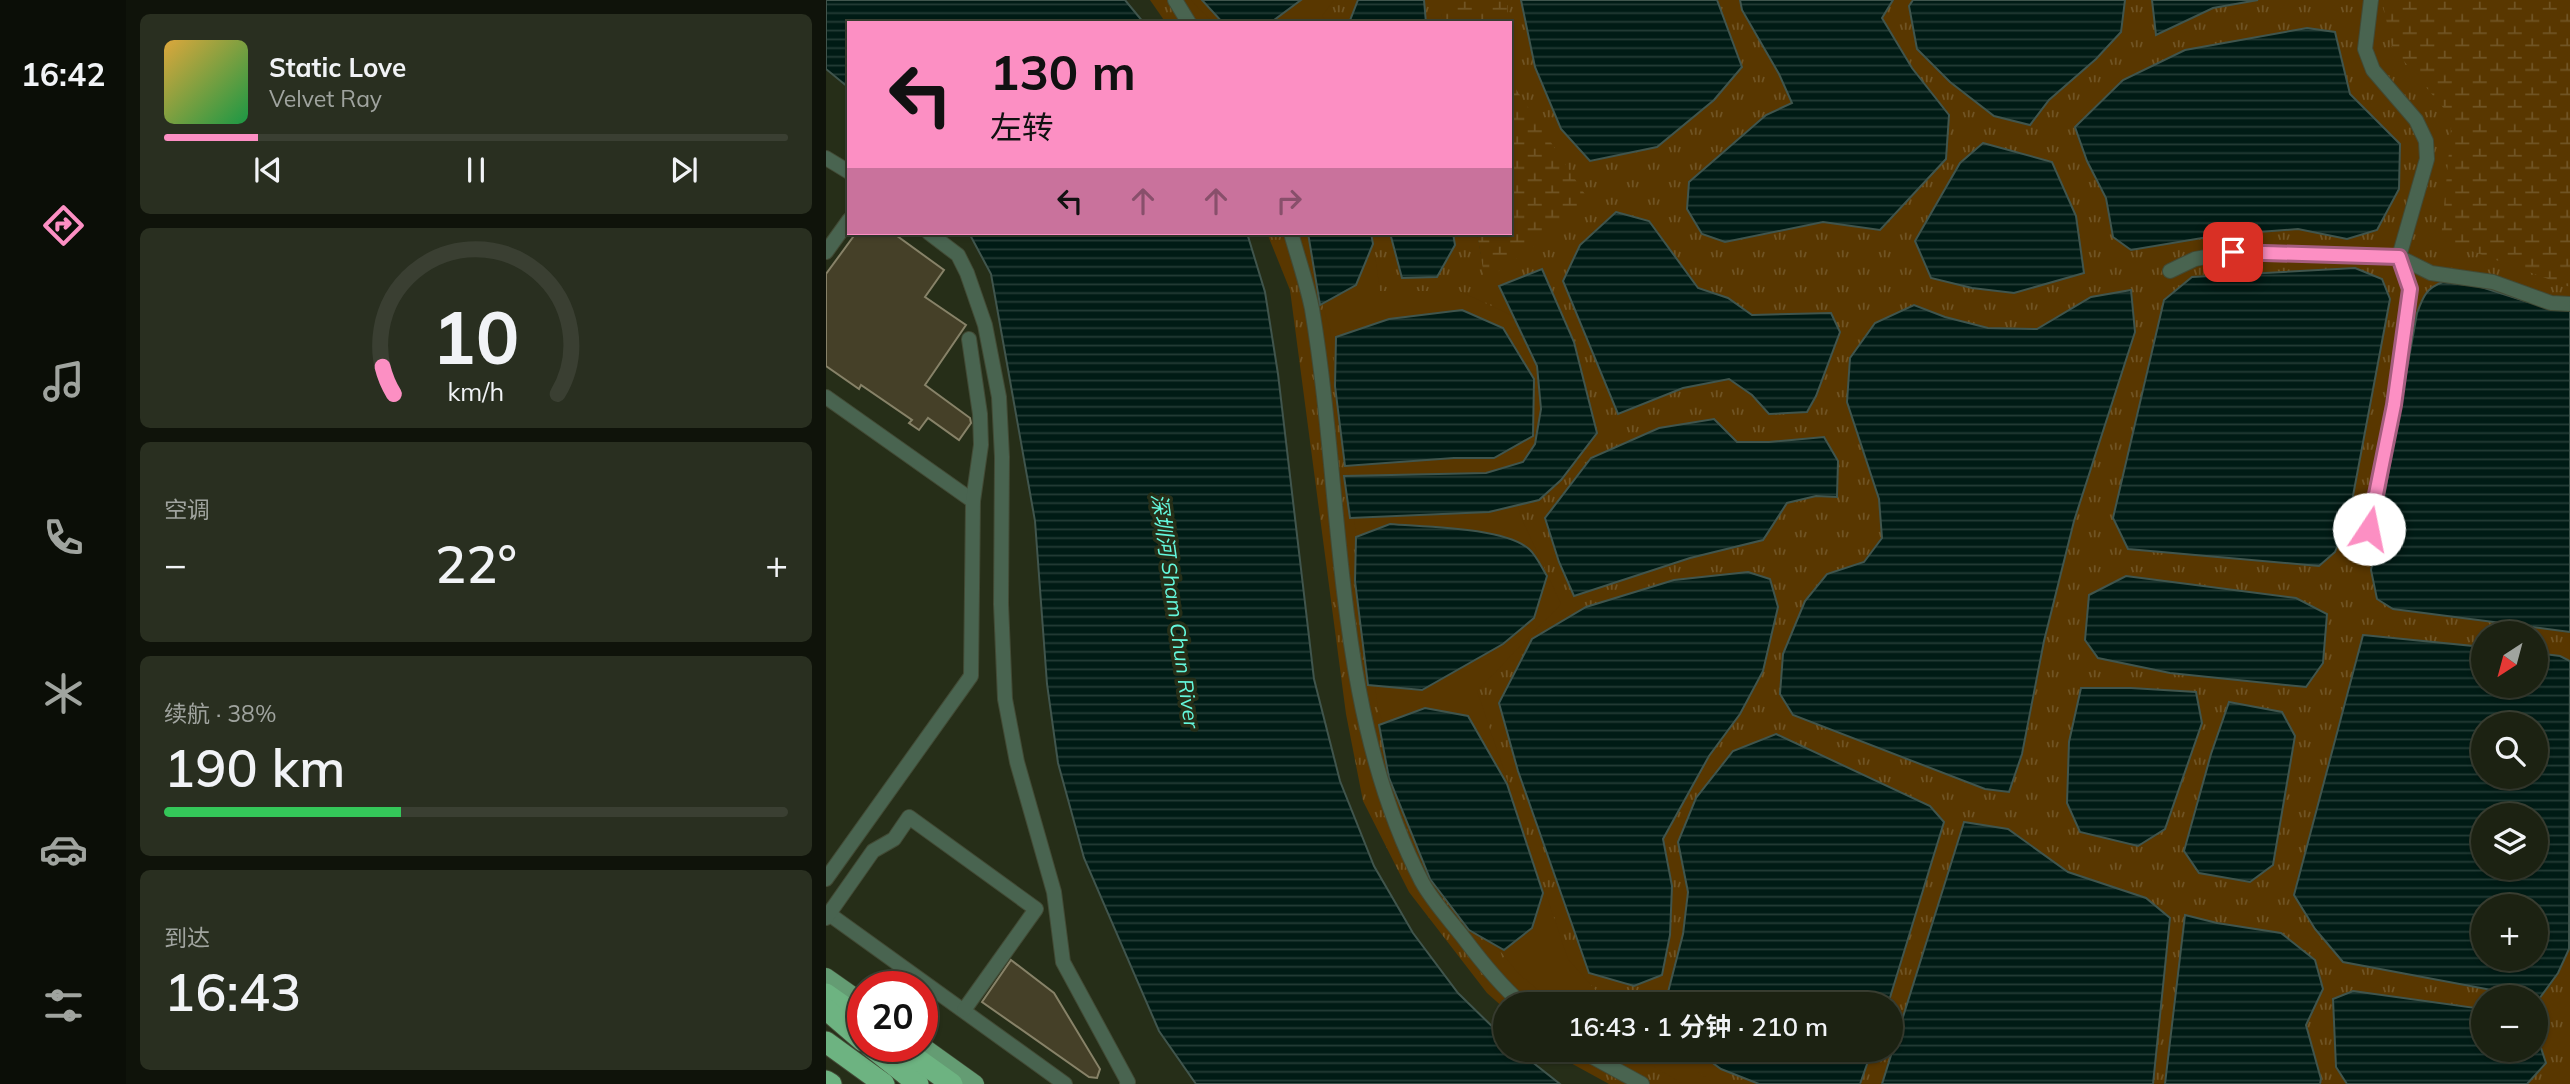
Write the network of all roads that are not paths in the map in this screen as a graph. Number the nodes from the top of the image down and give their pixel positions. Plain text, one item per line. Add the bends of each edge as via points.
1 (1175, 0) edge
2 (2371, 0) edge
3 (1188, 21) edge
4 (826, 158) edge
5 (847, 171) edge
6 (847, 223) edge
7 (932, 235) edge
8 (1292, 235) edge
9 (826, 252) edge
10 (2399, 257) junction
11 (2170, 271) dead end
12 (2570, 304) edge
13 (969, 339) dead end
14 (826, 397) edge
15 (973, 501) junction
16 (2364, 554) dead end
17 (826, 879) edge
18 (828, 916) edge
19 (826, 977) edge
20 (847, 992) edge
21 (1508, 992) edge
22 (826, 994) edge
23 (826, 1009) edge
24 (847, 1009) edge
25 (964, 1010) junction
26 (847, 1027) edge
27 (826, 1042) edge
28 (938, 1057) edge
29 (890, 1062) edge
30 (922, 1062) edge
31 (1602, 1062) edge
32 (826, 1080) edge
33 (831, 1084) edge
34 (884, 1084) edge
35 (918, 1084) edge
36 (952, 1084) edge
37 (975, 1084) edge
38 (1065, 1084) edge
39 (1127, 1084) edge
40 (1642, 1084) edge

1 - 3 lane
2 - 10 lane via 2365,48 2373,71 2416,120 2426,141 2427,159
4 - 5 lane
6 - 9 lane
7 - 39 lane via 958,255 967,273 985,325 999,397 1005,699 1017,762 1055,892 1063,962
8 - 21 lane via 1311,308 1366,731 1394,819 1423,884
10 - 11 lane via 2233,252 2195,259
10 - 12 lane via 2431,273 2493,282 2551,303
10 - 16 lane via 2410,289 2394,405
13 - 15 lane via 981,424
14 - 15 lane
15 - 17 lane via 971,676
18 - 25 lane
18 - 25 lane via 873,851 894,839 909,817 1036,909
19 - 20 main road
22 - 24 highway
23 - 26 highway
25 - 38 lane
27 - 34 highway
28 - 37 main road
29 - 35 highway
30 - 36 highway
31 - 40 lane
32 - 33 highway

